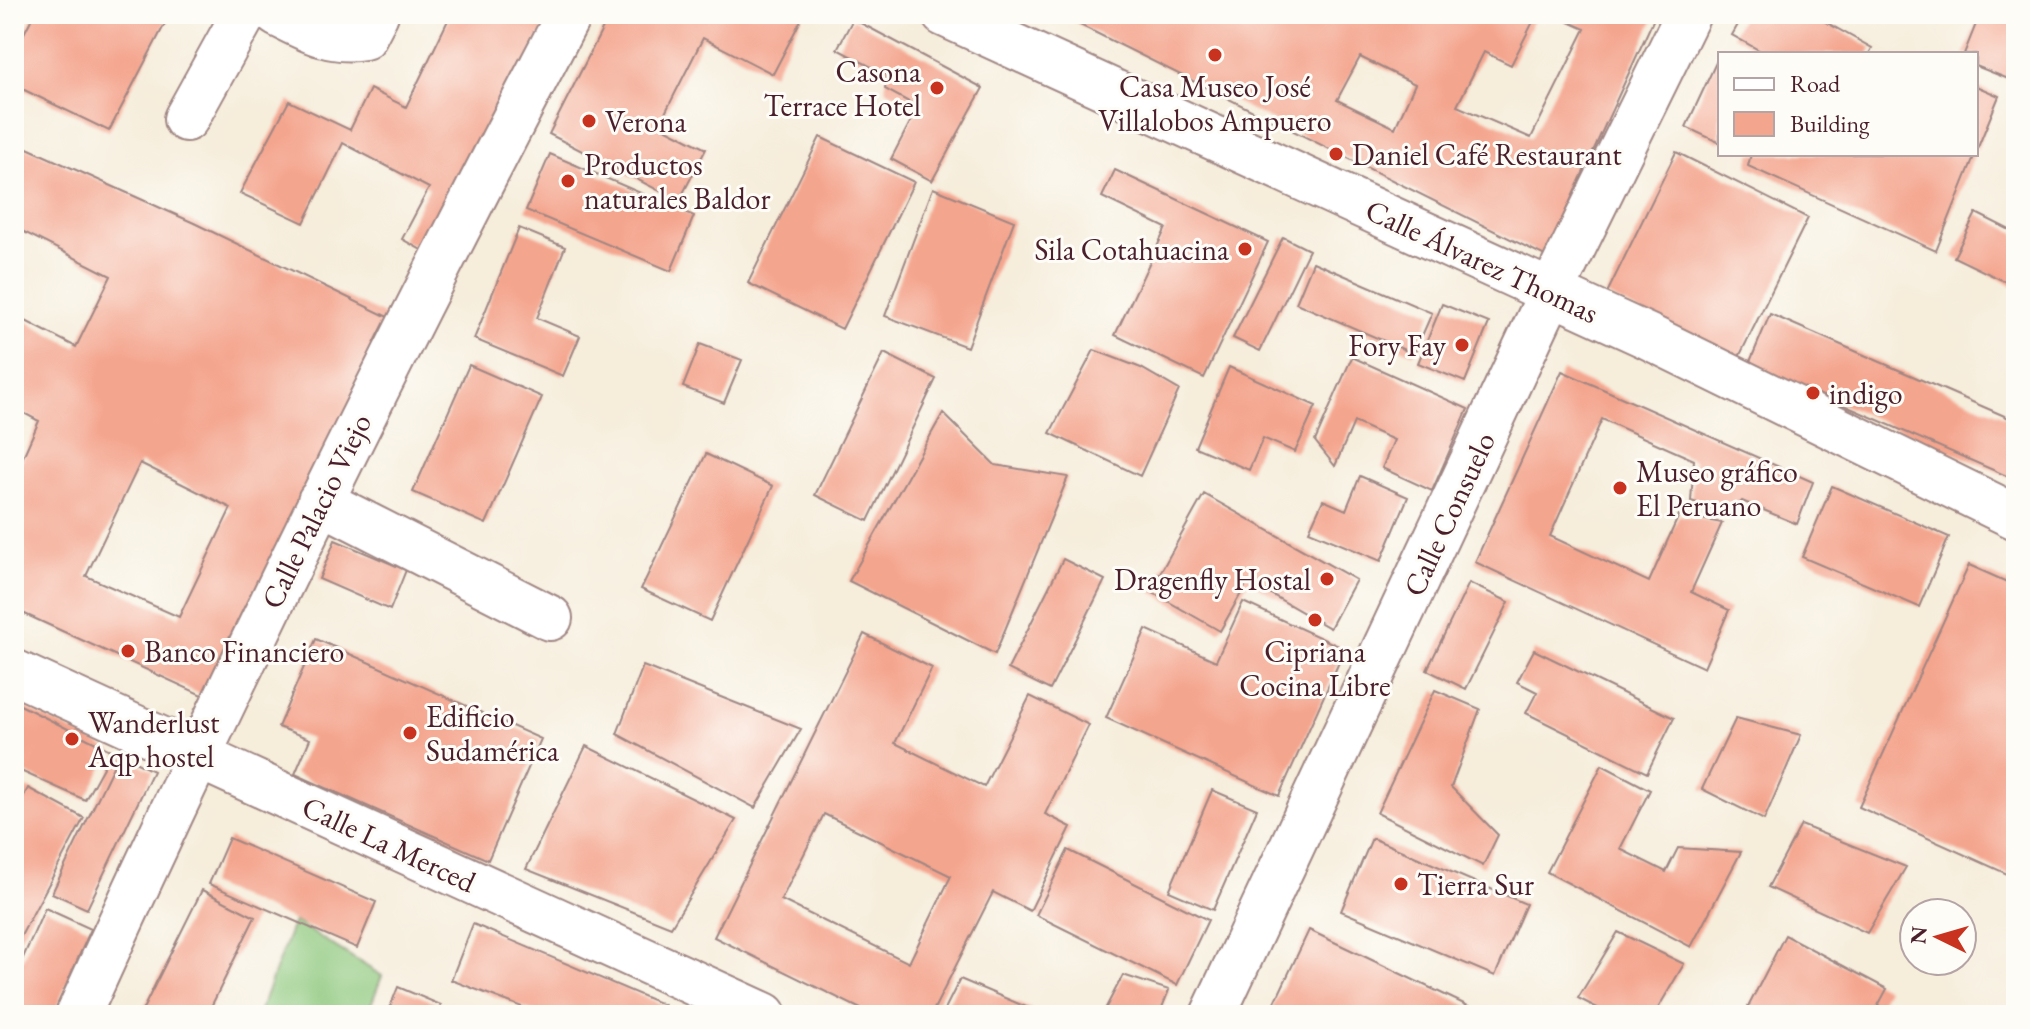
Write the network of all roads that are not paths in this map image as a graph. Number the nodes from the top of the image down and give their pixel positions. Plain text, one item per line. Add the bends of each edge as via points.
1 (244, 14) edge
2 (277, 14) edge
3 (376, 14) edge
4 (569, 14) edge
5 (944, 14) edge
6 (1688, 14) edge
7 (186, 119) dead end
8 (1551, 293) junction
9 (320, 501) junction
10 (2016, 517) edge
11 (550, 618) dead end
12 (14, 672) edge
13 (196, 755) junction
14 (78, 1015) edge
15 (764, 1015) edge
16 (1213, 1015) edge

1 - 7 street
2 - 3 street via 342,41 364,37
4 - 9 street, Calle Palacio Viejo
5 - 8 street, Calle Álvarez Thomas
6 - 8 street, Calle Consuelo
8 - 10 street, Calle Álvarez Thomas
8 - 16 street, Calle Consuelo via 1273,862
9 - 11 street
9 - 13 street, Calle Palacio Viejo
12 - 13 street, Calle La Merced
13 - 14 street, Calle Palacio Viejo
13 - 15 street, Calle La Merced

